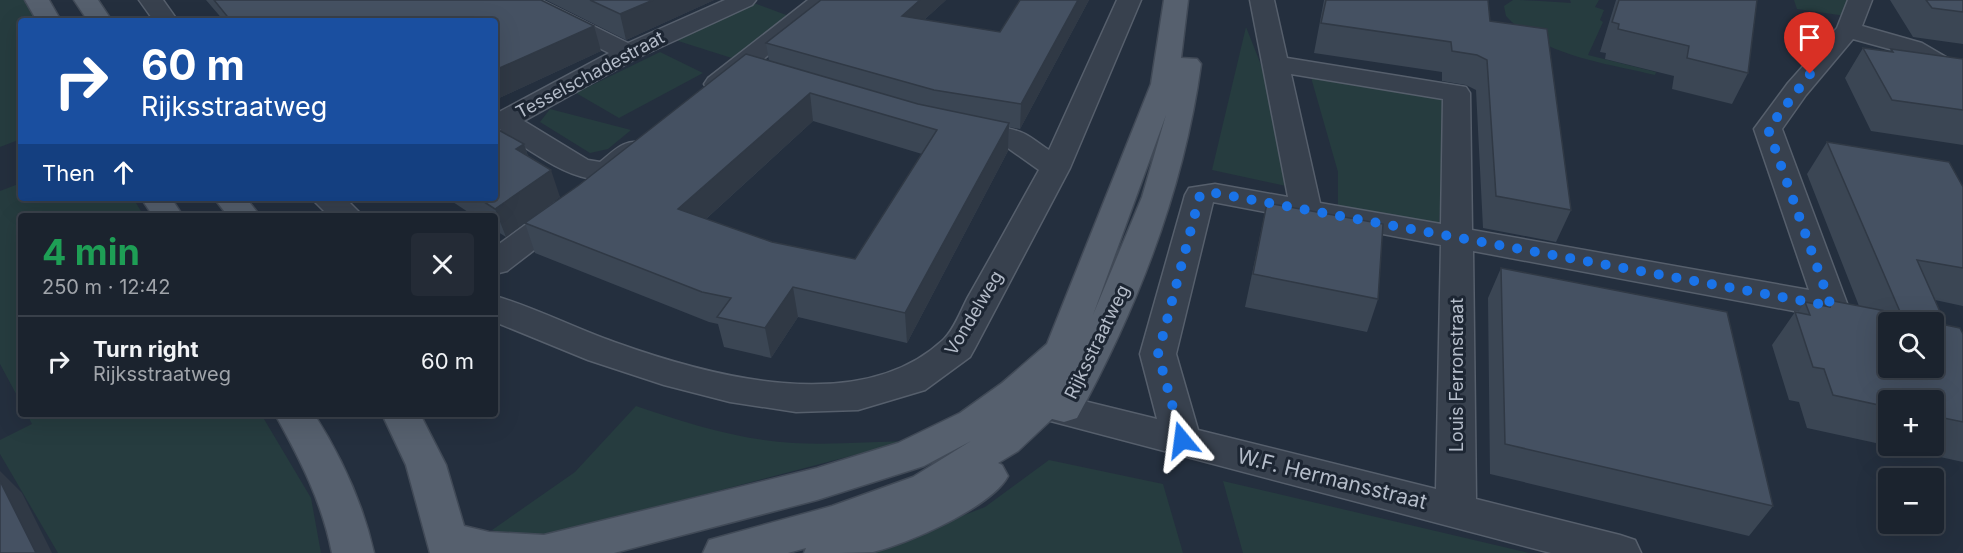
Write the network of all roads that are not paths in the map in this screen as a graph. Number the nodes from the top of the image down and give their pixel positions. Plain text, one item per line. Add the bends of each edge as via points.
1 (37, 0) edge
2 (86, 0) edge
3 (522, 0) edge
4 (744, 0) edge
5 (823, 0) edge
6 (1129, 0) edge
7 (1176, 0) edge
8 (1194, 0) edge
9 (1262, 0) edge
10 (1860, 0) edge
11 (47, 18) edge
12 (98, 18) edge
13 (1848, 30) junction
14 (628, 53) junction
15 (1276, 64) junction
16 (738, 68) junction
17 (1957, 75) edge
18 (772, 78) edge
19 (700, 97) edge
20 (502, 121) edge
21 (941, 126) edge
22 (653, 135) edge
23 (1055, 168) junction
24 (606, 172) junction
25 (232, 201) edge
26 (1306, 210) junction
27 (242, 213) edge
28 (1458, 239) junction
29 (498, 261) edge
30 (498, 309) edge
31 (1062, 351) junction
32 (1053, 407) junction
33 (296, 417) edge
34 (402, 417) edge
35 (1182, 440) junction
36 (1456, 511) junction
37 (450, 547) edge
38 (353, 553) edge
39 (543, 553) edge
40 (724, 553) edge
41 (825, 553) edge
42 (1620, 553) edge

1 - 11 main road
2 - 12 main road
3 - 14 street
4 - 14 street, Tesselschadestraat
5 - 16 street
6 - 23 street, Vondelweg
7 - 31 main road, Rijksstraatweg via 1164,84
8 - 32 main road, Rijksstraatweg via 1186,86 1160,187 1108,322
9 - 15 street
10 - 13 street
13 - 17 street via 1912,48
13 - 28 street via 1768,129 1831,306
14 - 20 street, Tesselschadestraat
15 - 26 street
15 - 28 street via 1457,93
16 - 18 street
16 - 19 street
20 - 24 street, Tesselschadestraat via 579,167
21 - 23 street via 1014,139
22 - 24 street
23 - 30 street, Vondelweg via 957,348 927,373 868,395 786,398 744,392 651,368
24 - 29 street via 580,200
25 - 27 main road
26 - 28 street
26 - 35 street via 1215,193 1200,195 1158,354
28 - 36 street, Louis Ferronstraat
31 - 32 main road, Rijksstraatweg via 1062,374
31 - 39 main road, Rijksstraatweg via 1015,393 973,423 910,454 817,484
32 - 35 street, W.F. Hermansstraat
32 - 40 main road, Rijksstraatweg via 927,489 832,523
32 - 41 main road, Rijksstraatweg via 1029,449 943,507
33 - 38 main road via 342,514
34 - 37 main road via 426,465
35 - 36 street, W.F. Hermansstraat
36 - 42 street, W.F. Hermansstraat
37 - 39 main road, Rijksstraatweg

